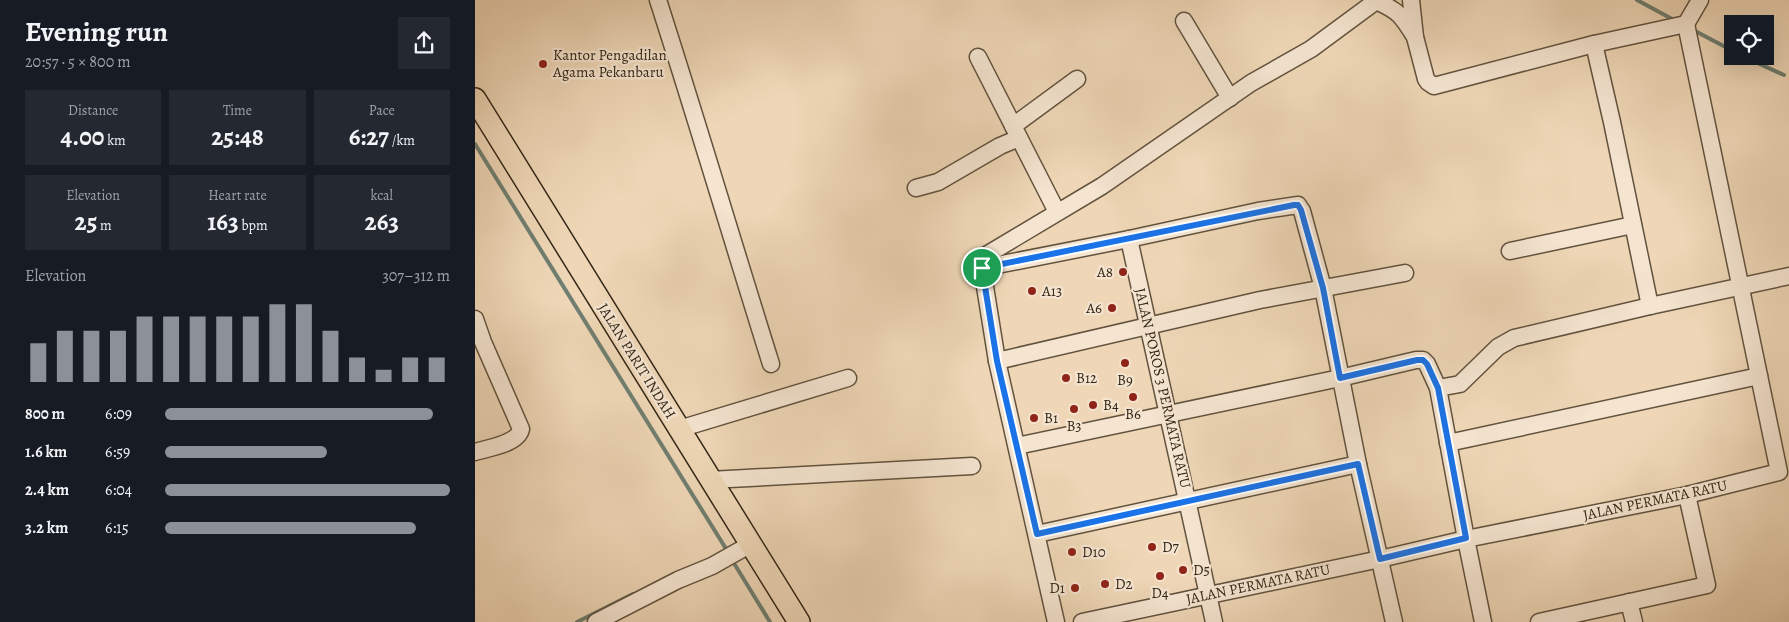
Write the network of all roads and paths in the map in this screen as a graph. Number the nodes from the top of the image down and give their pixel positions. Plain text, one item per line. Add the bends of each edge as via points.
1 (658, 0) edge
2 (1376, 0) edge
3 (1411, 0) edge
4 (1699, 0) edge
5 (1183, 20) dead end
6 (1686, 24) junction
7 (1415, 37) junction
8 (1593, 44) junction
9 (978, 57) dead end
10 (1077, 79) dead end
11 (1230, 98) junction
12 (475, 99) edge
13 (1016, 132) junction
14 (916, 188) dead end
15 (1057, 212) junction
16 (1633, 225) junction
17 (1129, 239) junction
18 (1510, 252) dead end
19 (982, 268) junction
20 (1405, 273) dead end
21 (1789, 276) edge
22 (1741, 287) junction
23 (1323, 288) junction
24 (1650, 306) junction
25 (475, 319) edge
26 (1149, 326) junction
27 (479, 345) edge
28 (997, 361) junction
29 (771, 364) dead end
30 (1759, 376) junction
31 (848, 378) dead end
32 (1340, 378) junction
33 (1438, 388) junction
34 (1169, 414) junction
35 (679, 429) junction
36 (1448, 443) junction
37 (1017, 446) junction
38 (475, 452) edge
39 (1358, 464) junction
40 (972, 466) dead end
41 (1784, 471) edge
42 (711, 480) junction
43 (1687, 496) junction
44 (1188, 501) junction
45 (1037, 534) junction
46 (1466, 538) junction
47 (745, 547) junction
48 (1380, 559) junction
49 (1208, 594) junction
50 (1629, 602) junction
51 (596, 622) edge
52 (799, 622) edge
53 (1056, 622) edge
54 (1082, 622) edge
55 (1214, 622) edge
56 (1394, 622) edge
57 (1483, 622) edge
58 (1539, 622) edge
59 (1633, 622) edge

1 - 29 street
2 - 7 street via 1401,15
2 - 11 street via 1311,49
3 - 7 street
4 - 6 street
5 - 11 street
6 - 8 street
6 - 22 street, JALAN PERMATA RATU
7 - 8 street via 1426,79 1434,86
8 - 16 street
9 - 13 street
10 - 13 street
11 - 15 street via 1102,186
12 - 35 main road, JALAN PARIT INDAH
13 - 14 street via 1000,146 938,182
13 - 15 street
15 - 19 street via 983,257
16 - 18 street
16 - 24 street
17 - 19 street
17 - 23 street via 1298,205
17 - 26 street, JALAN POROS 3 PERMATA RATU
19 - 28 street
20 - 23 street
21 - 22 street
22 - 24 street
22 - 30 street, JALAN PERMATA RATU
23 - 26 street
23 - 32 street
24 - 33 street via 1514,338 1498,347 1459,384
25 - 27 street
26 - 28 street
26 - 34 street, JALAN POROS 3 PERMATA RATU
27 - 38 street via 521,429 519,436 512,440
28 - 37 street
30 - 36 street
30 - 41 street, JALAN PERMATA RATU
31 - 35 street
32 - 33 street via 1423,360
32 - 34 street
32 - 39 street
33 - 36 street
34 - 37 street
34 - 44 street, JALAN POROS 3 PERMATA RATU
35 - 42 main road, JALAN PARIT INDAH
36 - 46 street
37 - 45 street
39 - 44 street
39 - 48 street
40 - 42 street
41 - 43 street, JALAN PERMATA RATU
42 - 47 main road, JALAN PARIT INDAH
43 - 46 street, JALAN PERMATA RATU
43 - 50 street via 1707,585
44 - 45 street
44 - 49 street, JALAN POROS 3 PERMATA RATU
45 - 53 street
46 - 48 street, JALAN PERMATA RATU
46 - 57 street
47 - 51 street
47 - 52 main road, JALAN PARIT INDAH
48 - 49 street, JALAN PERMATA RATU
48 - 56 street
49 - 54 street, JALAN PERMATA RATU
49 - 55 street, JALAN POROS 3 PERMATA RATU
50 - 58 street
50 - 59 street

